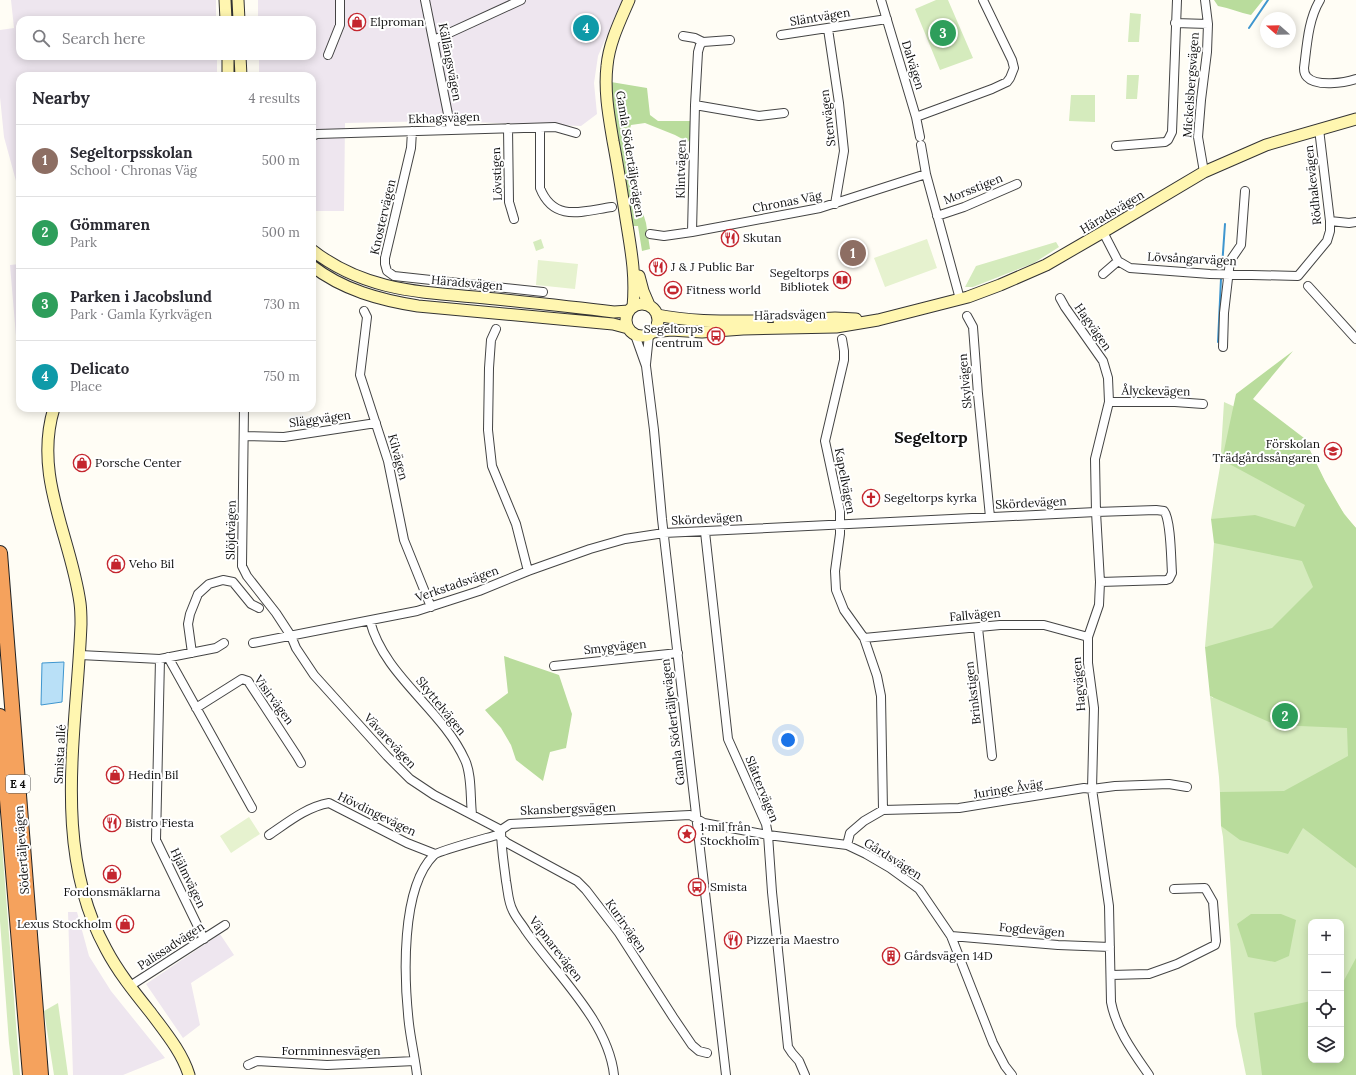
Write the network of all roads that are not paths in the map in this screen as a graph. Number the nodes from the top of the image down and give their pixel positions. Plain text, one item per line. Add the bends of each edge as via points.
1 (225, 0) edge
2 (238, 0) edge
3 (340, 0) edge
4 (425, 0) edge
5 (521, 0) edge
6 (629, 0) edge
7 (881, 0) edge
8 (982, 0) edge
9 (1177, 0) edge
10 (1205, 0) edge
11 (1320, 0) edge
12 (226, 16) edge
13 (238, 16) edge
14 (887, 19) junction
15 (1175, 24) junction
16 (1208, 24) junction
17 (828, 29) junction
18 (781, 35) dead end
19 (683, 36) dead end
20 (434, 40) junction
21 (730, 40) dead end
22 (702, 42) junction
23 (328, 55) dead end
24 (228, 60) edge
25 (240, 60) edge
26 (228, 72) edge
27 (241, 72) edge
28 (1356, 79) edge
29 (695, 106) junction
30 (784, 113) dead end
31 (916, 117) junction
32 (1356, 119) edge
33 (508, 128) junction
34 (540, 128) junction
35 (451, 129) junction
36 (1319, 129) junction
37 (412, 131) junction
38 (576, 133) dead end
39 (316, 134) edge
40 (1116, 146) dead end
41 (1204, 172) junction
42 (926, 174) junction
43 (1017, 184) dead end
44 (1245, 191) dead end
45 (835, 204) junction
46 (612, 207) dead end
47 (937, 216) junction
48 (514, 219) dead end
49 (1330, 221) junction
50 (1356, 222) edge
51 (692, 232) junction
52 (1103, 232) junction
53 (650, 234) dead end
54 (316, 253) edge
55 (1118, 262) junction
56 (634, 267) junction
57 (316, 269) edge
58 (1103, 274) dead end
59 (1228, 274) junction
60 (1298, 276) joint
61 (1308, 286) dead end
62 (543, 292) dead end
63 (1060, 298) dead end
64 (960, 299) junction
65 (649, 306) junction
66 (631, 309) junction
67 (364, 311) dead end
68 (657, 315) junction
69 (968, 316) dead end
70 (878, 320) junction
71 (496, 329) dead end
72 (632, 332) junction
73 (651, 333) junction
74 (842, 339) dead end
75 (1356, 339) edge
76 (1223, 347) dead end
77 (646, 366) junction
78 (1109, 402) junction
79 (1203, 404) dead end
80 (53, 412) edge
81 (244, 412) edge
82 (376, 423) junction
83 (244, 436) junction
84 (1096, 512) junction
85 (990, 517) junction
86 (841, 524) junction
87 (705, 532) junction
88 (664, 533) junction
89 (0, 553) edge
90 (528, 571) junction
91 (1100, 582) junction
92 (431, 607) junction
93 (259, 608) dead end
94 (370, 621) junction
95 (978, 628) junction
96 (291, 636) junction
97 (1088, 636) junction
98 (864, 638) junction
99 (224, 643) dead end
100 (253, 643) dead end
101 (192, 653) junction
102 (678, 653) junction
103 (80, 655) junction
104 (164, 658) junction
105 (554, 666) dead end
106 (196, 708) junction
107 (0, 716) edge
108 (992, 756) dead end
109 (301, 764) dead end
110 (1187, 788) dead end
111 (1092, 789) junction
112 (252, 808) dead end
113 (884, 810) junction
114 (472, 814) junction
115 (698, 820) junction
116 (501, 834) junction
117 (269, 835) dead end
118 (768, 835) junction
119 (847, 845) junction
120 (435, 854) junction
121 (1174, 889) dead end
122 (224, 925) dead end
123 (951, 936) junction
124 (204, 939) junction
125 (1110, 947) junction
126 (1111, 975) junction
127 (130, 986) junction
128 (707, 1053) dead end
129 (415, 1061) junction
130 (248, 1065) dead end
131 (30, 1075) edge
132 (41, 1075) edge
133 (189, 1075) edge
134 (417, 1075) edge
135 (614, 1075) edge
136 (726, 1075) edge
137 (806, 1075) edge
138 (1012, 1075) edge
139 (1149, 1075) edge

1 - 12 street
2 - 13 street
3 - 23 street via 340,25
4 - 20 street, Källängsvägen
5 - 20 street
6 - 56 street, Gamla Södertäljevägen via 610,50 606,84 610,125
7 - 14 street, Dalvägen
8 - 31 street via 1012,60 1014,68 1010,78 992,89
9 - 15 street, Mickelsbergsvägen
10 - 16 street, Mickelsbergsvägen
11 - 28 street via 1312,18 1305,74 1315,82 1345,83
14 - 17 street, Släntvägen
14 - 31 street, Dalvägen
15 - 16 street, Mickelsbergsvägen
15 - 40 street, Mickelsbergsvägen via 1170,137 1165,142
16 - 41 street, Mickelsbergsvägen via 1198,137
17 - 18 street, Släntvägen
17 - 45 street, Stenvägen via 844,151
19 - 22 street
20 - 35 street, Källängsvägen
21 - 22 street
22 - 29 street, Klintvägen via 698,52
24 - 26 street
25 - 27 street
29 - 30 street via 759,116
29 - 51 street, Klintvägen
31 - 42 street, Dalvägen
32 - 36 street, Häradsvägen
33 - 34 street, Ekhagsvägen
33 - 35 street, Ekhagsvägen
33 - 48 street, Lövstigen via 509,202
34 - 38 street, Ekhagsvägen via 555,127
34 - 46 street via 540,188 548,202 570,213
35 - 37 street, Ekhagsvägen
36 - 41 street, Häradsvägen via 1266,145
36 - 49 street, Rödhakevägen
37 - 39 street, Ekhagsvägen
37 - 62 street, Knostervägen via 411,148 385,258 387,272 394,276
41 - 52 street, Häradsvägen
42 - 45 street, Chronas Väg
42 - 47 street
43 - 47 street, Morsstigen
44 - 59 street via 1241,245 1230,261
45 - 51 street, Chronas Väg
47 - 64 street
49 - 50 street
49 - 60 street, Rödhakevägen via 1327,241
51 - 53 street, Chronas Väg via 664,236
52 - 55 street
52 - 64 street, Häradsvägen via 1046,265
54 - 66 street, Häradsvägen via 350,274 412,292 614,312
55 - 58 street
55 - 59 street, Lövsångarvägen via 1130,268
56 - 65 street, Gamla Södertäljevägen
56 - 66 street, Gamla Södertäljevägen
57 - 72 street via 359,292 392,302 613,324
59 - 60 street, Lövsångarvägen
59 - 76 street
61 - 75 street
63 - 78 street, Hagvägen via 1103,361 1108,378
64 - 70 street, Häradsvägen
65 - 66 street via 642,304
65 - 68 street
66 - 72 street via 626,318
67 - 82 street, Kilvägen via 367,317 360,375
68 - 70 street, Häradsvägen via 703,320
68 - 73 street via 658,325
69 - 85 street, Skylvägen via 973,326
70 - 73 street, Häradsvägen via 836,327 702,332 671,330
71 - 90 street via 491,340 489,368 488,430 491,459 516,524
72 - 73 street via 642,336
72 - 77 street, Gamla Södertäljevägen
73 - 77 street, Gamla Södertäljevägen
74 - 86 street, Kapellvägen via 844,360 824,441
77 - 88 street, Gamla Södertäljevägen
78 - 79 street, Ålyckevägen
78 - 84 street, Hagvägen via 1094,459
80 - 103 street, Smista allé via 49,430 49,476 54,505 80,602
81 - 83 street, Slöjdvägen
82 - 83 street, Släggvägen via 284,437
82 - 92 street, Kilvägen via 388,461 404,540
83 - 96 street, Slöjdvägen via 242,566
84 - 85 street, Skördevägen
84 - 91 street, Hagvägen
84 - 91 street, Skördevägen via 1164,511 1172,574 1166,580
85 - 86 street, Skördevägen
86 - 87 street, Skördevägen
86 - 98 street, Kapellvägen via 835,571 836,590 844,610
87 - 88 street, Skördevägen
87 - 118 street, Slåttervägen via 728,740 766,824
88 - 90 street, Verkstadsvägen via 625,539
88 - 102 street, Gamla Södertäljevägen
89 - 132 highway, Södertäljevägen / E 4
90 - 92 street, Verkstadsvägen
91 - 97 street, Hagvägen via 1099,605
92 - 94 street, Verkstadsvägen
93 - 101 street via 251,604 233,582 223,580 208,584 198,594 190,614 188,624
94 - 96 street, Verkstadsvägen
94 - 114 street, Skyttelvägen via 387,658 446,730 465,761 469,775
95 - 97 street, Fallvägen via 1044,625
95 - 98 street, Fallvägen
95 - 108 street, Brinkstigen
96 - 100 street, Verkstadsvägen
96 - 114 street, Vävarevägen via 314,675 410,779 434,795
97 - 111 street, Hagvägen via 1088,663 1094,708
98 - 113 street, Kapellvägen via 881,696
99 - 101 street via 216,648
101 - 104 street
102 - 105 street, Smygvägen
102 - 115 street, Gamla Södertäljevägen
103 - 104 street
103 - 127 street, Smista allé via 71,810 75,858 90,915 106,949
104 - 106 street
104 - 124 street, Hjälmvägen via 156,840
106 - 109 street, Visirvägen via 242,679 248,681
106 - 112 street
107 - 131 highway, Södertäljevägen / E 4
110 - 111 street, Juringe Åväg via 1169,784
111 - 113 street, Juringe Åväg via 1084,788 959,808
111 - 125 street, Hagvägen via 1109,906
113 - 119 street, Juringe Åväg via 864,821 850,833
114 - 116 street, Vävarevägen
115 - 116 street, Skansbergsvägen via 690,815 510,824
115 - 118 street, Gårdsvägen
115 - 136 street, Gamla Södertäljevägen
116 - 120 street, Skansbergsvägen
116 - 128 street, Kurirvägen via 507,842 577,881 586,890 619,933 692,1045
116 - 135 street, Väpnarevägen via 509,902 513,912 541,952 568,982 586,1010 606,1045
117 - 120 street, Hövdingevägen via 305,811 329,803 407,843
118 - 119 street, Gårdsvägen
118 - 137 street, Slåttervägen via 788,1047
119 - 123 street, Gårdsvägen via 884,865 919,889
120 - 129 street via 423,868 416,883 410,913 406,965 407,997
121 - 126 street via 1205,888 1213,902 1215,945 1177,964 1149,974
122 - 124 street, Palissadvägen
123 - 125 street, Fogdevägen
123 - 138 street, Gårdsvägen via 993,1043
124 - 127 street, Palissadvägen
125 - 126 street, Hagvägen
126 - 139 street, Hagvägen via 1113,1014 1131,1050
127 - 133 street, Smista allé via 165,1032 183,1060
129 - 130 street, Fornminnesvägen via 327,1064 257,1062
129 - 134 street

